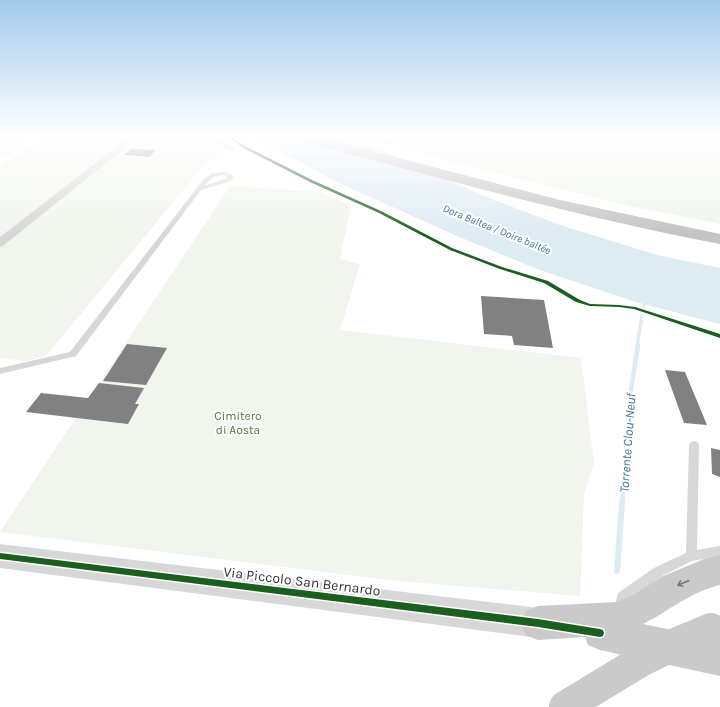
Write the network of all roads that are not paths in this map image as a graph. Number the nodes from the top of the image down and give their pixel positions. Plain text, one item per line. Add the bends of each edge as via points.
1 (95, 168) edge
2 (421, 168) edge
3 (439, 168) edge
4 (199, 189) junction
5 (720, 232) edge
6 (720, 239) edge
7 (0, 243) edge
8 (0, 371) edge
9 (694, 446) dead end
10 (720, 551) edge
11 (0, 556) edge
12 (691, 556) junction
13 (720, 570) edge
14 (538, 623) joint
15 (621, 624) junction
16 (717, 638) edge
17 (565, 707) edge

1 - 7 street
2 - 6 highway via 634,221
3 - 5 highway via 638,217
4 - 4 lane via 226,182 231,178 224,173 215,173 208,176
4 - 8 lane via 73,354
9 - 12 lane
10 - 12 lane
11 - 14 street, Via Piccolo San Bernardo
12 - 15 lane via 658,572 622,597
13 -> 15 main road via 672,588
14 - 15 main road
15 - 16 main road via 661,645 711,655
16 - 17 main road, bridge via 674,644

